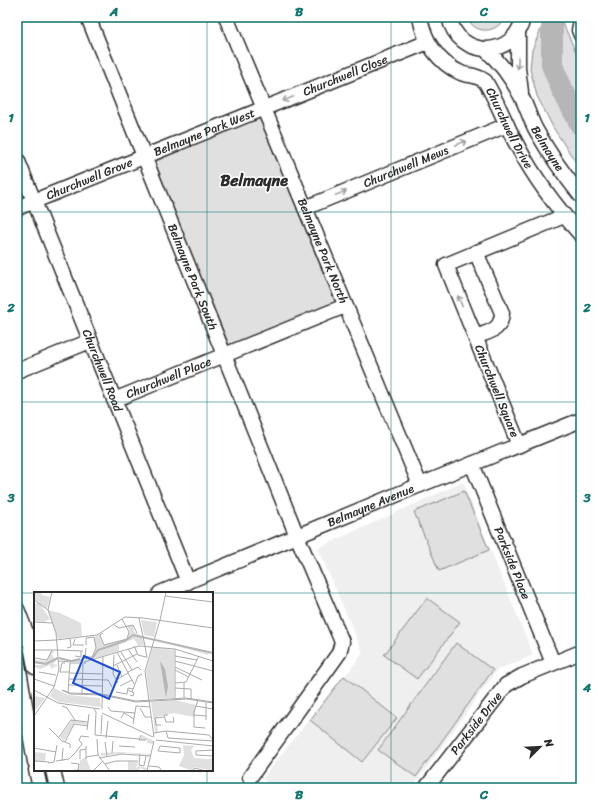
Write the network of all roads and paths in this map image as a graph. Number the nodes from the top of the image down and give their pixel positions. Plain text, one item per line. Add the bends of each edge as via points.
1 (88, 17) edge
2 (226, 17) edge
3 (420, 17) edge
4 (449, 17) edge
5 (522, 21) edge
6 (581, 21) edge
7 (581, 35) edge
8 (428, 42) junction
9 (486, 50) junction
10 (521, 96) junction
11 (264, 108) junction
12 (507, 125) junction
13 (144, 156) junction
14 (17, 159) edge
15 (581, 196) edge
16 (34, 201) junction
17 (17, 208) edge
18 (305, 208) junction
19 (564, 216) junction
20 (581, 235) edge
21 (476, 252) junction
22 (346, 306) junction
23 (475, 337) junction
24 (90, 341) junction
25 (224, 356) junction
26 (17, 371) edge
27 (114, 400) junction
28 (581, 420) edge
29 (519, 445) junction
30 (472, 464) junction
31 (420, 485) junction
32 (297, 536) junction
33 (188, 582) junction
34 (163, 592) edge
35 (17, 609) edge
36 (33, 644) edge
37 (17, 651) edge
38 (581, 652) edge
39 (34, 656) edge
40 (17, 659) edge
41 (553, 663) junction
42 (34, 756) edge
43 (36, 771) edge
44 (53, 771) edge
45 (250, 777) dead end
46 (40, 788) edge
47 (57, 788) edge
48 (426, 788) edge

1 - 13 street, Belmayne Park South
2 - 11 street, Belmayne Park North
3 - 8 street, Churchwell Drive
4 - 9 street, Belmayne via 454,32 462,41 473,48
5 - 9 street, Belmayne via 510,41
5 -> 10 street, Belmayne via 518,68
6 - 7 street
8 -> 11 street, Churchwell Close
8 - 12 street, Churchwell Drive via 450,68 485,81
9 - 10 street, Belmayne via 504,68
10 - 15 street, Belmayne via 536,130
11 - 13 street, Belmayne Park West
11 - 18 street, Belmayne Park North
18 -> 12 street, Churchwell Mews
12 - 19 street, Churchwell Drive via 537,178
13 - 16 street, Churchwell Grove
13 - 25 street, Belmayne Park South
14 - 16 street, Churchwell Road
16 - 17 street, Churchwell Grove
16 - 24 street, Churchwell Road
18 - 22 street, Belmayne Park North
19 - 20 street, Churchwell Drive
19 - 21 street, Churchwell Square
21 - 23 street, Churchwell Square via 502,317 498,328
23 -> 21 street, Churchwell Square via 446,265
22 - 25 street, Churchwell Place
22 - 31 street, Belmayne Park North
23 - 29 street, Churchwell Square
24 - 26 street
24 - 27 street, Churchwell Road
25 - 27 street, Churchwell Place
25 - 32 street, Belmayne Park South
27 - 33 street, Churchwell Road
28 - 29 street, Belmayne Avenue
29 - 30 street, Belmayne Avenue
30 - 31 street, Belmayne Avenue
30 - 41 street, Parkside Place
31 - 32 street, Belmayne Avenue
32 - 33 street, Belmayne Avenue
32 - 45 street, Belmayne Park South via 342,642 339,653
33 - 34 street, Belmayne Avenue
35 - 36 street
36 - 37 street
36 - 39 street
38 - 41 street, Parkside Drive
40 - 42 street
41 - 48 street, Parkside Drive via 506,685
43 - 46 street
44 - 47 street

